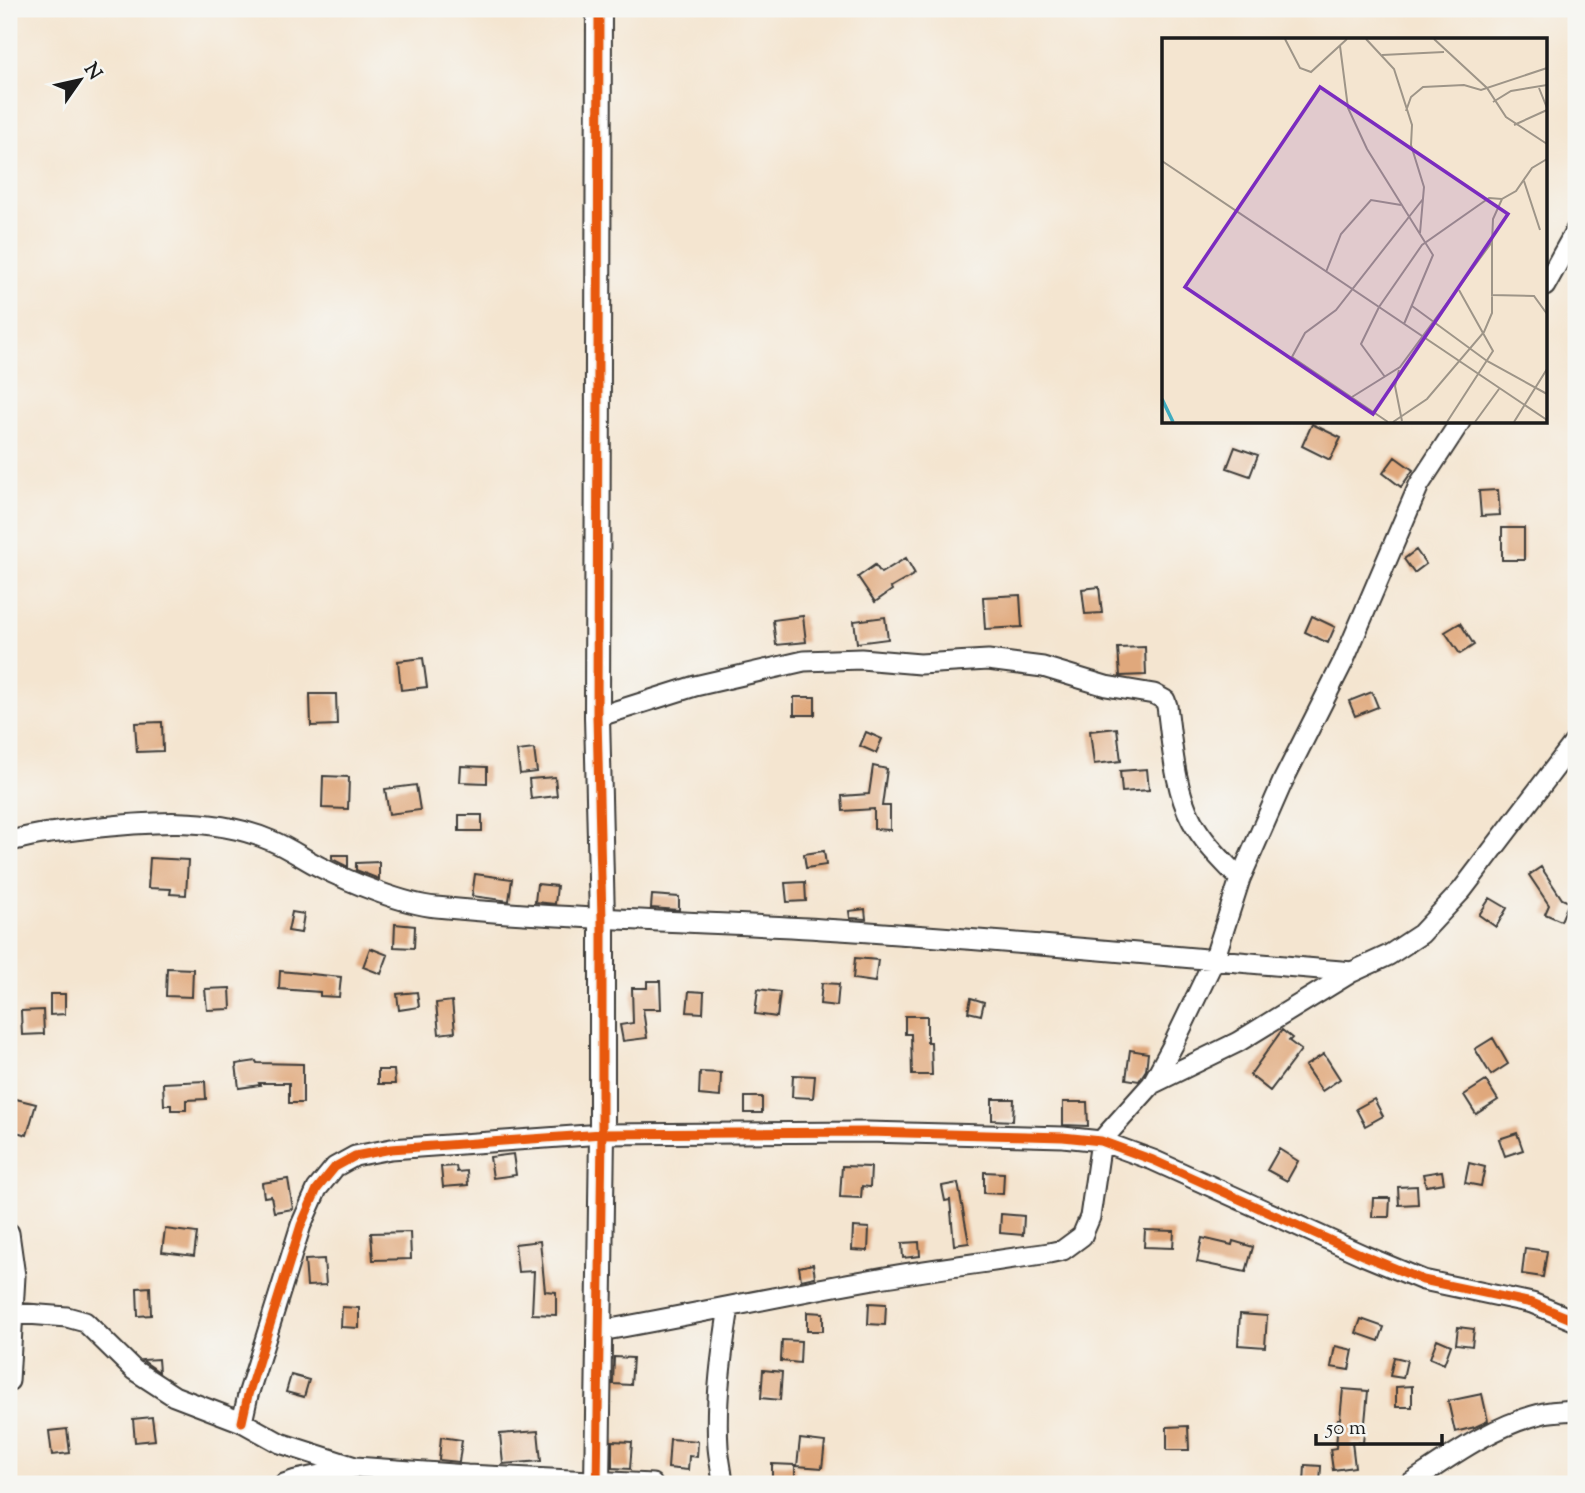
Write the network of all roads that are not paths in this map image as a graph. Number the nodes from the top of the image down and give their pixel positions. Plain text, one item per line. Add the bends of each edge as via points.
1 (599, 9) edge
2 (1576, 230) edge
3 (1546, 284) edge
4 (1459, 424) edge
5 (597, 717) junction
6 (1576, 740) edge
7 (9, 842) edge
8 (1240, 879) junction
9 (602, 919) junction
10 (1214, 960) junction
11 (1352, 972) junction
12 (1152, 1084) junction
13 (602, 1134) junction
14 (1101, 1141) junction
15 (9, 1233) edge
16 (729, 1307) junction
17 (14, 1313) junction
18 (1576, 1321) edge
19 (600, 1331) junction
20 (9, 1381) edge
21 (1576, 1409) edge
22 (243, 1422) junction
23 (355, 1467) junction
24 (597, 1483) edge
25 (284, 1484) edge
26 (652, 1484) edge
27 (723, 1484) edge
28 (1409, 1484) edge

1 - 5 street
2 - 3 street
4 - 8 street via 1419,485
5 - 8 street via 695,686 804,662 861,659 920,664 988,660 1043,667 1106,686 1154,694 1167,706 1177,778 1192,820
5 - 9 street
6 - 11 street via 1462,890 1421,934
7 - 9 street via 148,822 192,823 271,840 336,874 431,907
8 - 10 street
9 - 10 street via 838,929
9 - 13 street
10 - 11 street
10 - 12 street
11 - 12 street via 1238,1042
12 - 14 street
13 - 14 street via 867,1132
13 - 19 street
13 - 22 street via 391,1149 355,1156 335,1167 317,1189 301,1225
14 - 16 street via 1090,1217 1082,1236 1063,1250
14 - 18 street via 1423,1280 1532,1303
15 - 17 street
16 - 19 street
16 - 27 street via 718,1421
17 - 20 street
17 - 22 street via 85,1322 134,1370 174,1396
19 - 24 street
21 - 28 street via 1544,1413 1501,1428
22 - 23 street via 280,1443
23 - 24 street
23 - 25 street
24 - 26 street

